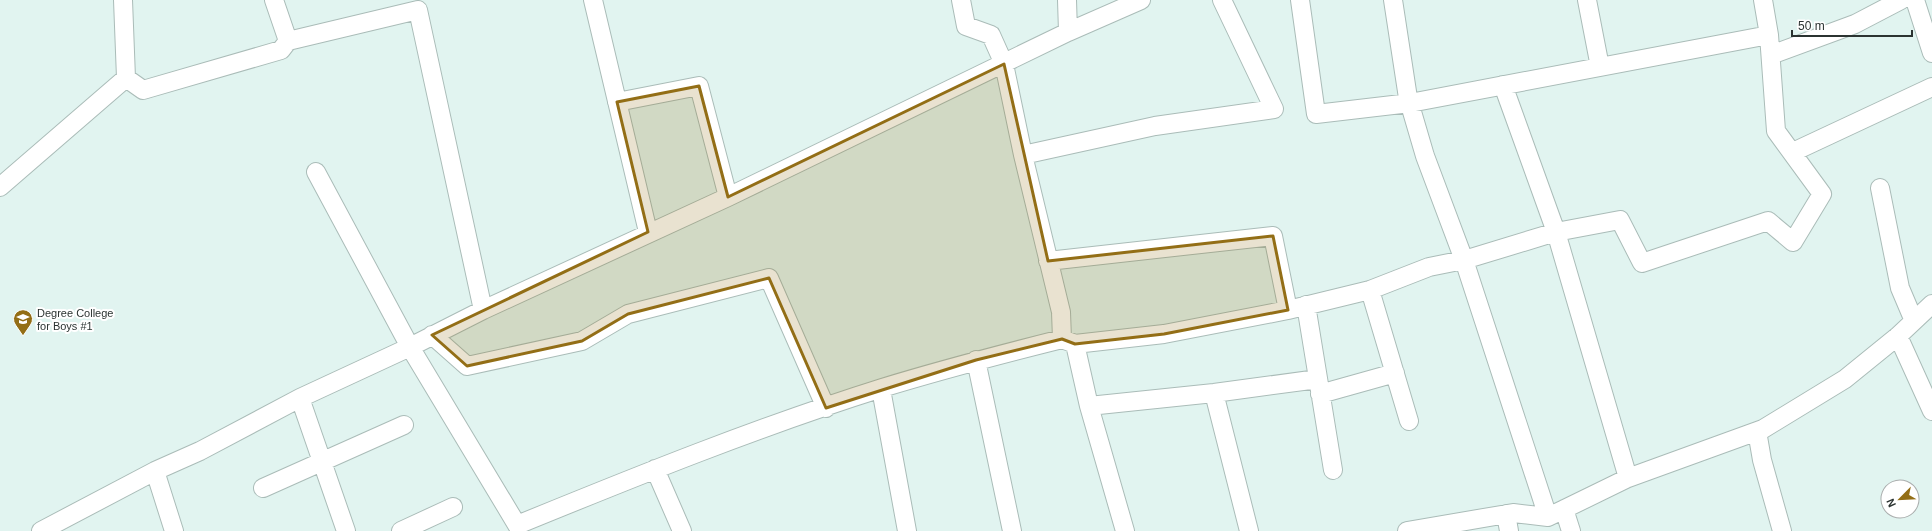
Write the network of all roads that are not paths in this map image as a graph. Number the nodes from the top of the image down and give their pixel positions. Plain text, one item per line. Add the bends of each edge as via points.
1 (123, 0) edge
2 (274, 0) edge
3 (593, 0) edge
4 (961, 0) edge
5 (1066, 0) edge
6 (1141, 0) edge
7 (1222, 0) edge
8 (1300, 0) edge
9 (1393, 0) edge
10 (1587, 0) edge
11 (1763, 0) edge
12 (1901, 0) edge
13 (1915, 0) edge
14 (1068, 32) junction
15 (1769, 35) junction
16 (288, 41) junction
17 (1932, 53) edge
18 (1771, 55) junction
19 (1004, 64) junction
20 (1600, 67) junction
21 (126, 78) junction
22 (1503, 85) junction
23 (1932, 87) edge
24 (617, 102) junction
25 (1410, 103) junction
26 (1793, 152) junction
27 (1023, 155) junction
28 (316, 172) dead end
29 (0, 187) edge
30 (1880, 188) dead end
31 (728, 197) junction
32 (648, 232) junction
33 (1556, 232) junction
34 (1464, 260) junction
35 (1048, 261) junction
36 (1370, 290) junction
37 (1932, 304) edge
38 (1306, 305) junction
39 (483, 310) junction
40 (1288, 310) junction
41 (1914, 321) junction
42 (432, 335) junction
43 (1898, 336) junction
44 (1068, 342) junction
45 (410, 347) junction
46 (976, 360) junction
47 (1395, 373) junction
48 (1319, 386) junction
49 (881, 389) junction
50 (1214, 392) junction
51 (300, 398) junction
52 (1089, 406) junction
53 (826, 408) junction
54 (1932, 412) edge
55 (1409, 421) dead end
56 (404, 425) dead end
57 (1758, 431) junction
58 (323, 462) junction
59 (655, 469) junction
60 (1333, 470) dead end
61 (155, 471) junction
62 (1628, 478) junction
63 (263, 488) dead end
64 (453, 507) dead end
65 (1564, 509) junction
66 (1548, 517) junction
67 (1507, 523) edge
68 (41, 531) edge
69 (174, 531) edge
70 (346, 531) edge
71 (401, 531) edge
72 (682, 531) edge
73 (907, 531) edge
74 (1012, 531) edge
75 (1125, 531) edge
76 (1249, 531) edge
77 (1407, 531) edge
78 (1570, 531) edge
79 (1782, 531) edge

1 - 21 street
2 - 16 street
3 - 24 street
4 - 19 street via 966,26 991,35
5 - 14 street
6 - 14 street
7 - 27 street via 1274,109 1155,126
8 - 25 street via 1316,114
9 - 25 street
10 - 20 street
11 - 15 street
12 - 18 street via 1855,24
13 - 17 street
14 - 19 street
15 - 18 street
15 - 20 street
16 - 21 street via 281,50 143,90
16 - 39 street via 418,10
18 - 26 street via 1776,131
19 - 27 street
19 - 31 street
20 - 22 street
21 - 29 street
22 - 25 street
22 - 33 street
23 - 26 street
24 - 31 street via 699,86
24 - 32 street
25 - 34 street via 1425,156
26 - 33 street via 1822,194 1793,242 1768,221 1642,263 1620,220
27 - 35 street
28 - 45 street
30 - 41 street via 1900,288
31 - 32 street
32 - 39 street
33 - 34 street
33 - 62 street
34 - 36 street via 1428,267
34 - 66 street
35 - 40 street via 1273,236
35 - 44 street
36 - 38 street
36 - 47 street
37 - 41 street
38 - 40 street
38 - 48 street
39 - 42 street
40 - 44 street via 1164,334
41 - 43 street
42 - 45 street
42 - 53 street via 467,366 582,341 628,314 769,278
43 - 54 street
43 - 57 street via 1845,379
44 - 46 street
44 - 52 street
45 - 51 street
45 - 59 street via 517,525
46 - 49 street
46 - 74 street
47 - 48 street
47 - 55 street
48 - 50 street
48 - 60 street
49 - 53 street
49 - 73 street
50 - 52 street
50 - 76 street
51 - 58 street
51 - 61 street via 200,452
52 - 75 street
53 - 59 street
56 - 58 street
57 - 62 street
57 - 79 street via 1762,460
58 - 63 street
58 - 70 street
59 - 72 street
61 - 68 street
61 - 69 street
62 - 65 street
64 - 71 street
65 - 66 street
65 - 78 street
66 - 67 street via 1513,513
67 - 77 street

